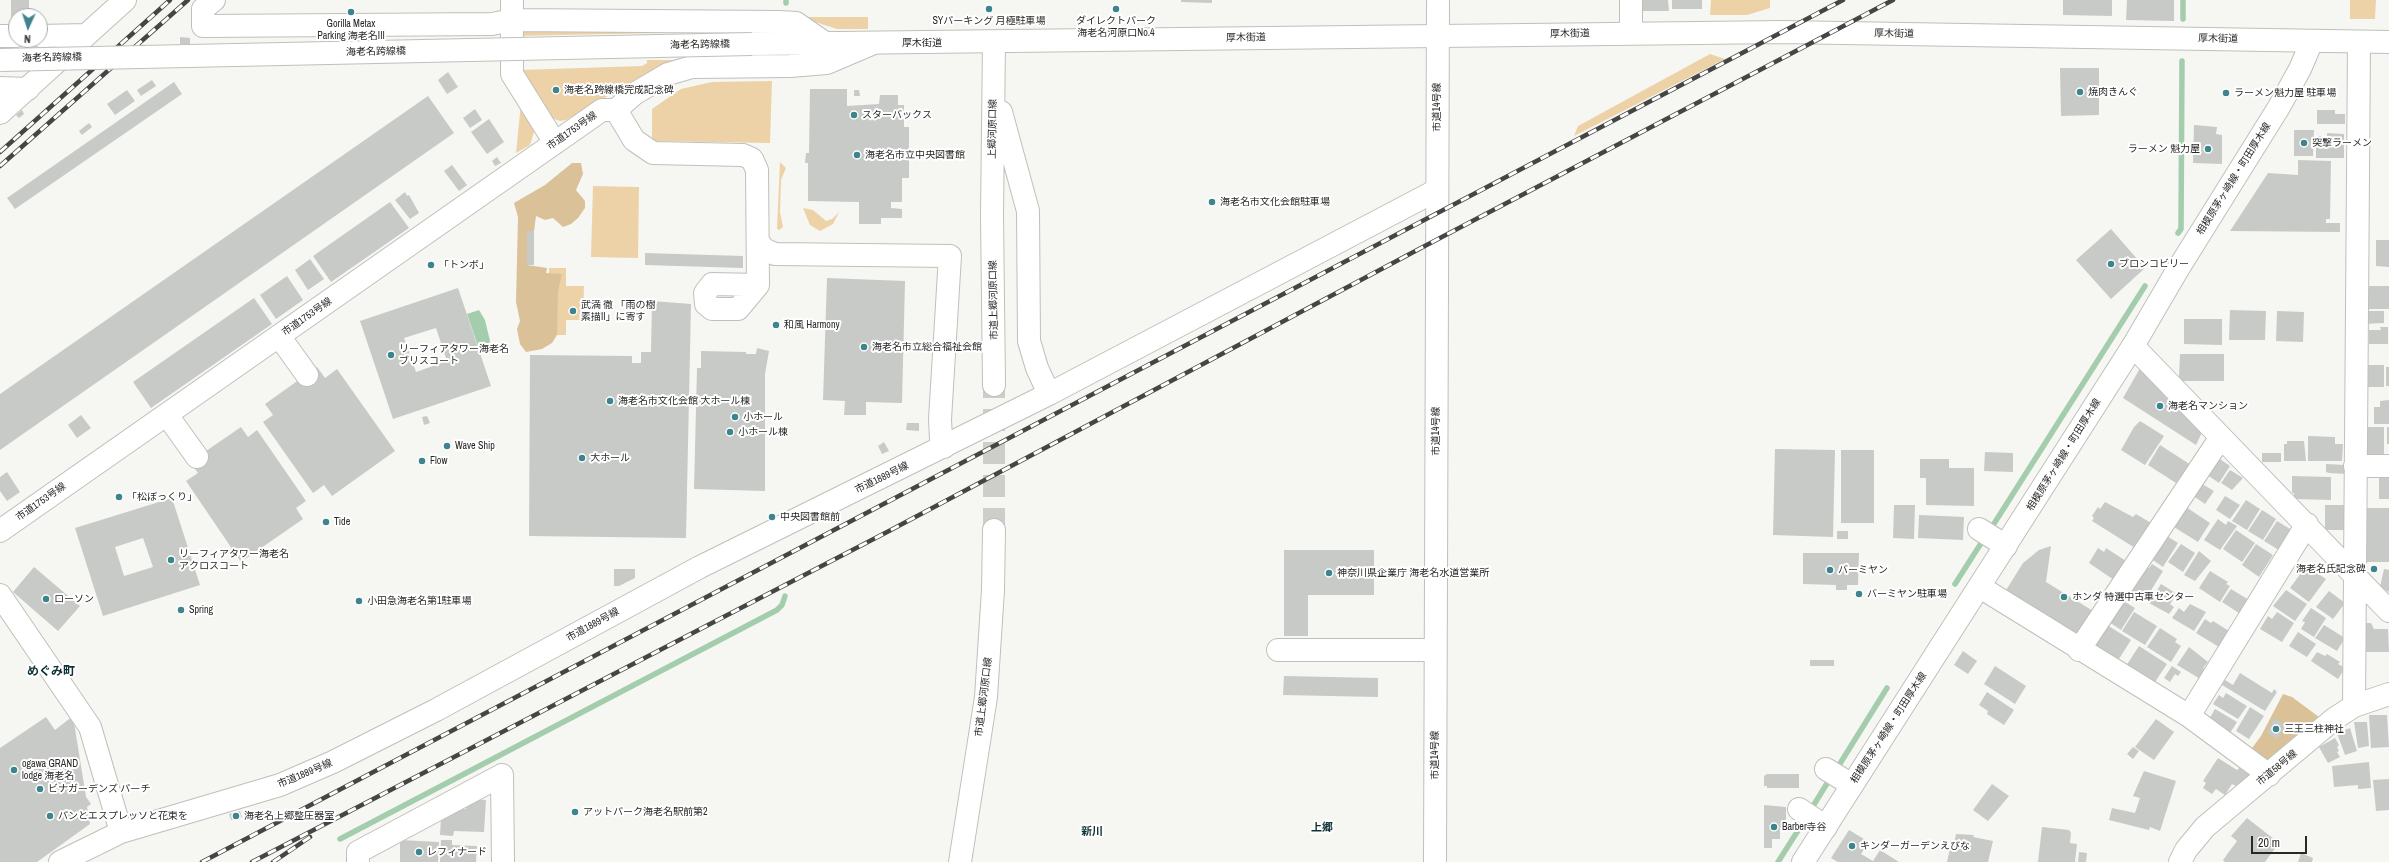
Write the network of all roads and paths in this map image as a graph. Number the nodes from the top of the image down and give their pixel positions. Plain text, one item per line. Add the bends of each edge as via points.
1 (126, 0) edge
2 (214, 0) edge
3 (1438, 0) edge
4 (1631, 0) edge
5 (512, 10) edge
6 (1631, 33) junction
7 (86, 35) junction
8 (48, 36) edge
9 (1438, 36) junction
10 (2312, 41) junction
11 (994, 42) junction
12 (2389, 42) edge
13 (825, 43) junction
14 (874, 43) junction
15 (2359, 43) junction
16 (752, 44) joint
17 (0, 60) edge
18 (994, 87) junction
19 (0, 88) edge
20 (28, 89) junction
21 (616, 110) junction
22 (0, 113) edge
23 (555, 143) junction
24 (1437, 190) junction
25 (992, 215) joint
26 (758, 242) junction
27 (758, 285) dead end
28 (280, 336) junction
29 (2133, 346) junction
30 (307, 375) dead end
31 (994, 385) tunnel mouth
32 (1049, 394) junction
33 (167, 415) junction
34 (2221, 437) junction
35 (944, 447) junction
36 (197, 457) dead end
37 (2355, 466) junction
38 (2389, 466) edge
39 (2307, 524) junction
40 (994, 530) tunnel mouth
41 (0, 531) edge
42 (2354, 575) junction
43 (1980, 587) junction
44 (0, 595) edge
45 (2389, 611) edge
46 (1278, 650) dead end
47 (1435, 650) junction
48 (2079, 650) junction
49 (2389, 694) edge
50 (2354, 706) junction
51 (2188, 716) junction
52 (2269, 775) junction
53 (121, 832) junction
54 (60, 862) edge
55 (358, 862) edge
56 (502, 862) edge
57 (960, 862) edge
58 (1435, 862) edge
59 (1803, 862) edge
60 (2180, 862) edge

1 - 7 street
2 - 5 street via 203,9 203,26 492,24
3 - 9 street, 市道14号線
4 - 6 street
5 - 13 street via 796,23
5 - 23 street via 512,74
6 - 9 street, 厚木街道
6 - 10 street, 厚木街道 via 1783,32
7 - 8 street
7 - 20 street
9 - 11 street, 厚木街道
9 - 24 street, 市道14号線
10 - 15 street, 厚木街道
10 - 29 street, 相模原茅ヶ崎線・町田厚木線 via 2279,106
11 - 14 street, 厚木街道
11 - 18 street, 上郷河原口線
12 - 15 street, 厚木街道
13 - 14 street, 厚木街道
13 - 16 street, 厚木街道
14 - 21 street via 827,63 692,67 668,74 634,94
15 - 37 street
16 - 17 street, 海老名跨線橋, bridge
18 - 25 street, 上郷河原口線
18 - 32 street via 1028,211 1029,341 1037,368
19 - 20 street
20 - 22 street
21 - 23 street, 市道1753号線 via 602,110
21 - 26 street via 634,140 652,153 743,155 752,159 757,170
23 - 28 street, 市道1753号線
24 - 32 street, 市道1889号線
24 - 47 street, 市道14号線
25 - 31 street, 市道上郷河原口線
26 - 27 street
26 - 35 street via 775,254 950,256 940,419
28 - 30 street
28 - 33 street, 市道1753号線
29 - 34 street
29 - 43 street, 相模原茅ヶ崎線・町田厚木線 via 1992,538
32 - 35 street, 市道1889号線
33 - 36 street
33 - 41 street, 市道1753号線
34 - 39 street
34 - 48 street
35 - 53 street, 市道1889号線 via 700,567 410,724 333,762 280,785
37 - 38 street
37 - 42 street
39 - 42 street
39 - 51 street
40 - 57 street, 市道上郷河原口線 via 986,697
42 - 45 street
42 - 50 street
43 - 48 street
43 - 59 street, 相模原茅ヶ崎線・町田厚木線 via 1810,817
44 - 53 street via 90,727
46 - 47 street
47 - 58 street, 市道14号線
48 - 51 street
49 - 50 street, 市道58号線
50 - 52 street, 市道58号線 via 2334,719
51 - 52 street
52 - 60 street, 市道58号線 via 2205,827 2186,850
53 - 54 street, 市道1889号線
55 - 56 street via 358,852 502,775

